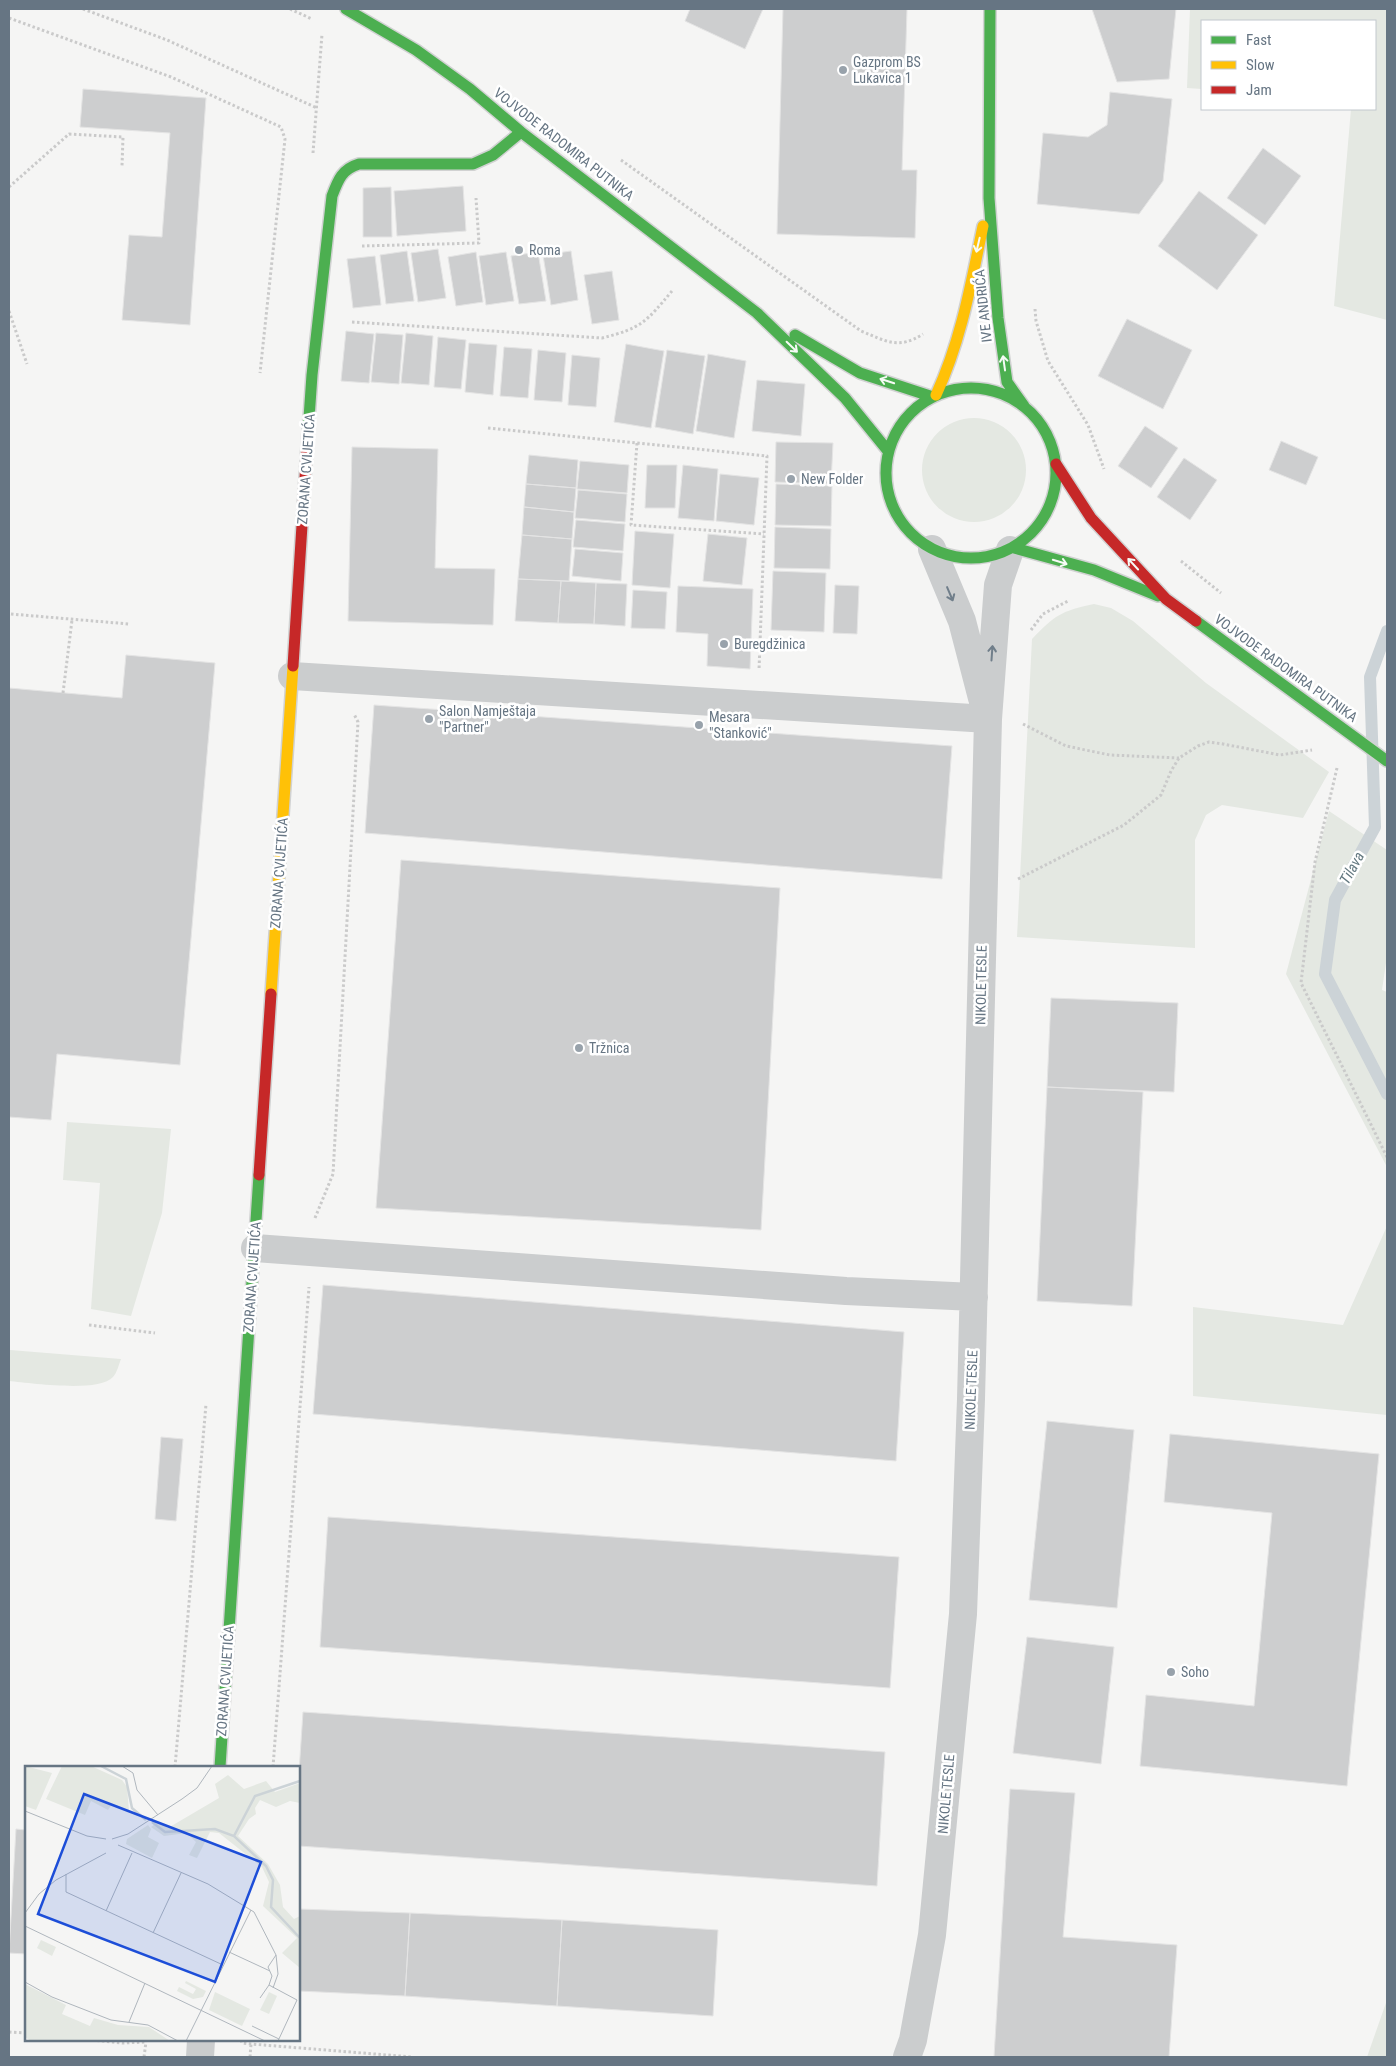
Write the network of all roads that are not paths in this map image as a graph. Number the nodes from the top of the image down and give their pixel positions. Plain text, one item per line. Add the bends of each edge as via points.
1 (346, 9) edge
2 (990, 9) edge
3 (521, 132) junction
4 (989, 198) junction
5 (757, 313) junction
6 (934, 396) junction
7 (1024, 406) junction
8 (888, 451) junction
9 (1056, 464) junction
10 (932, 549) junction
11 (1012, 549) junction
12 (1166, 600) junction
13 (292, 676) junction
14 (988, 719) junction
15 (1387, 761) edge
16 (255, 1248) junction
17 (974, 1297) junction
18 (220, 1766) edge
19 (201, 2041) edge
20 (200, 2057) edge
21 (907, 2057) edge

1 - 3 main road, VOJVODE RADOMIRA PUTNIKA via 432,61 470,88
2 - 4 main road, IVE ANDRIĆA
3 - 5 main road, VOJVODE RADOMIRA PUTNIKA
3 - 13 main road, ZORANA CVIJETIĆA via 498,153 473,164 360,164 348,167 340,175 332,196 311,385
4 -> 6 main road, IVE ANDRIĆA via 956,347
7 -> 4 main road, IVE ANDRIĆA via 1007,382 998,318
6 -> 5 main road, VOJVODE RADOMIRA PUTNIKA via 860,373
5 -> 8 main road, VOJVODE RADOMIRA PUTNIKA via 845,398
6 - 7 main road via 975,387 1000,393
6 - 8 main road via 905,419
7 - 9 main road via 1046,432
8 - 10 main road via 886,476 891,502 911,534
9 - 11 main road via 1052,503 1043,521
12 -> 9 main road, VOJVODE RADOMIRA PUTNIKA via 1092,518
10 - 11 main road via 970,559 994,556
10 -> 14 street, NIKOLE TESLE via 962,621
11 -> 12 main road, VOJVODE RADOMIRA PUTNIKA via 1094,570
14 -> 11 street, NIKOLE TESLE via 998,585
12 - 15 main road, VOJVODE RADOMIRA PUTNIKA
13 - 14 street
13 - 16 main road, ZORANA CVIJETIĆA
14 - 17 street, NIKOLE TESLE
16 - 17 street via 846,1291
16 - 18 main road, ZORANA CVIJETIĆA
17 - 21 street, NIKOLE TESLE via 963,1614 932,1934
19 - 20 street

